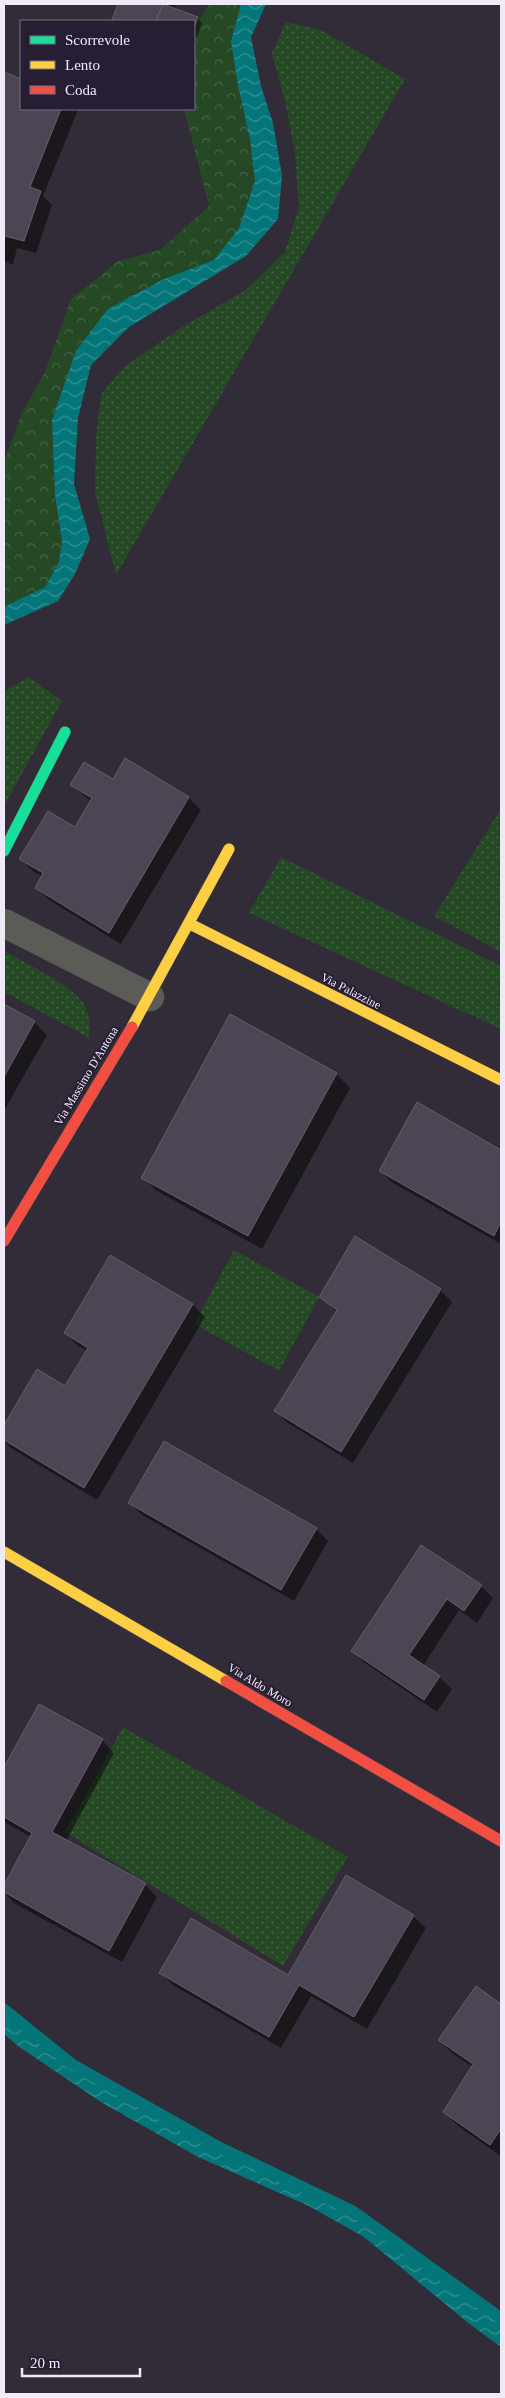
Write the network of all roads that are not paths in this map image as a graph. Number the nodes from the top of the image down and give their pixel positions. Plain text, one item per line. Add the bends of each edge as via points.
1 (64, 732) dead end
2 (229, 849) dead end
3 (4, 851) edge
4 (4, 923) edge
5 (190, 924) junction
6 (150, 997) junction
7 (501, 1080) edge
8 (4, 1242) edge
9 (4, 1552) edge
10 (501, 1841) edge

1 - 3 street
2 - 5 street, Via Massimo D'Antona
4 - 6 street
5 - 6 street, Via Massimo D'Antona
5 - 7 street, Via Palazzine
6 - 8 street, Via Massimo D'Antona
9 - 10 street, Via Aldo Moro

